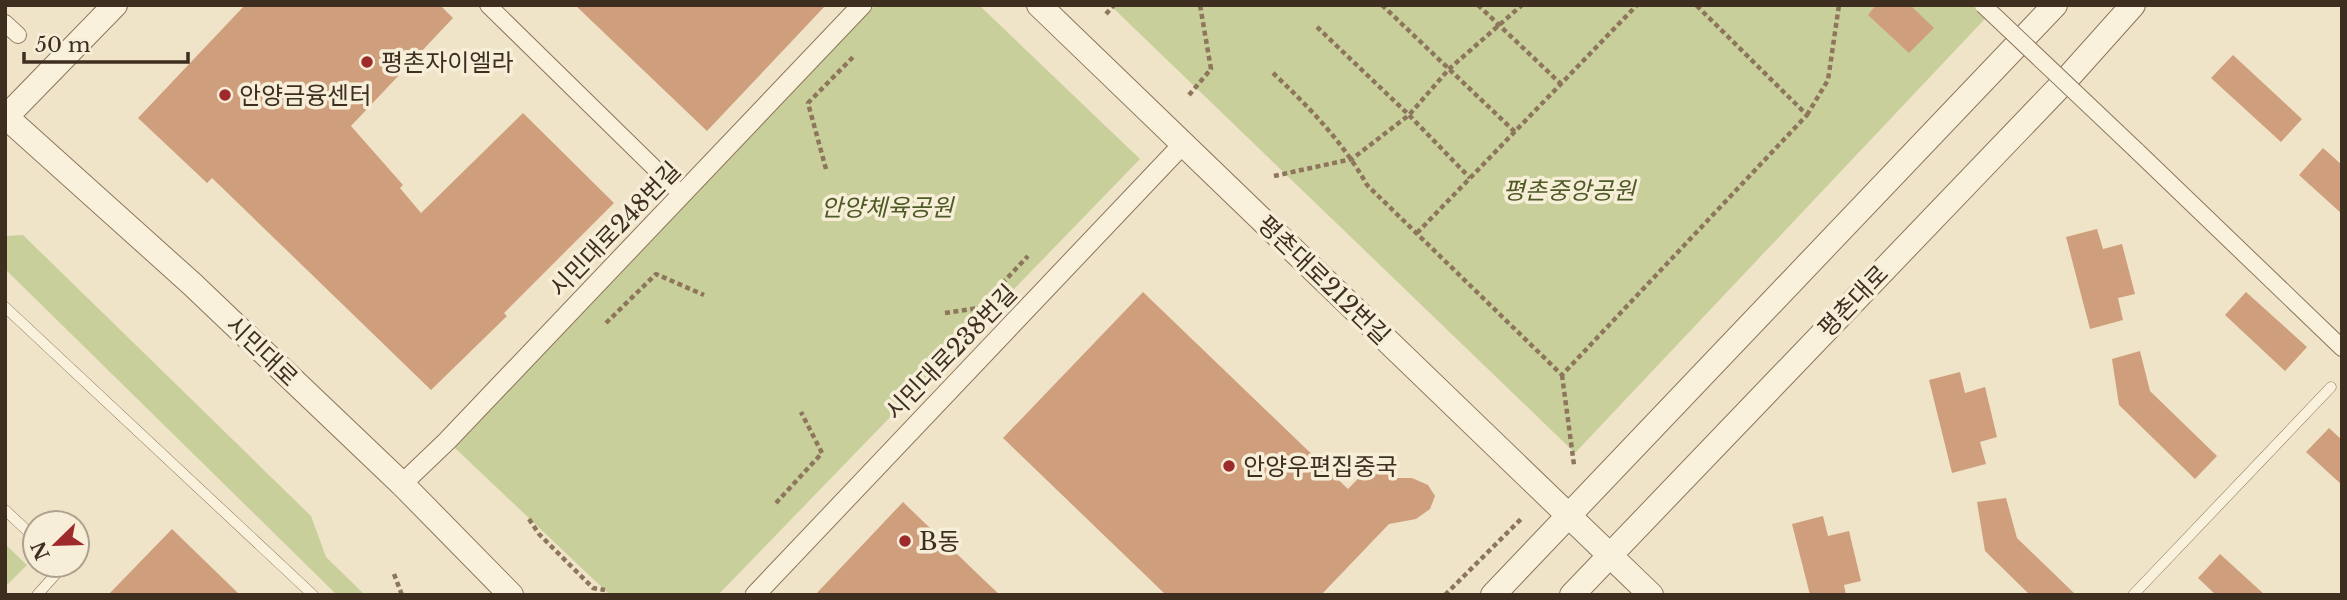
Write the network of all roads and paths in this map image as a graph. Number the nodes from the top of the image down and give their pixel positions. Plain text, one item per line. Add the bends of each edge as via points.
1 (115, 5) edge
2 (488, 5) edge
3 (862, 5) edge
4 (1039, 5) edge
5 (1114, 5) edge
6 (1200, 5) edge
7 (1382, 5) edge
8 (1478, 5) edge
9 (1522, 5) edge
10 (1637, 5) edge
11 (1696, 5) edge
12 (1839, 5) edge
13 (1983, 5) edge
14 (2054, 5) edge
15 (2133, 5) edge
16 (1106, 14) dead end
17 (5, 23) edge
18 (1498, 24) junction
19 (1317, 27) dead end
20 (18, 35) dead end
21 (855, 55) dead end
22 (1449, 69) junction
23 (1273, 73) dead end
24 (1561, 84) junction
25 (1189, 95) dead end
26 (1409, 115) junction
27 (1807, 115) junction
28 (6, 117) edge
29 (1515, 132) junction
30 (1184, 143) junction
31 (1352, 159) junction
32 (826, 169) dead end
33 (1274, 176) dead end
34 (1470, 178) junction
35 (682, 195) junction
36 (1417, 233) junction
37 (1028, 256) dead end
38 (704, 295) dead end
39 (5, 307) edge
40 (945, 313) dead end
41 (606, 323) dead end
42 (2342, 348) edge
43 (1562, 375) junction
44 (2331, 387) dead end
45 (801, 412) dead end
46 (1574, 465) dead end
47 (402, 484) junction
48 (776, 503) dead end
49 (5, 510) edge
50 (1568, 515) junction
51 (1523, 517) dead end
52 (529, 519) dead end
53 (21, 525) edge
54 (1609, 555) junction
55 (394, 574) dead end
56 (51, 579) edge
57 (605, 590) dead end
58 (37, 595) edge
59 (313, 595) edge
60 (402, 595) edge
61 (511, 595) edge
62 (755, 595) edge
63 (1445, 595) edge
64 (1493, 595) edge
65 (1572, 595) edge
66 (1651, 595) edge
67 (2133, 595) edge

1 - 28 street
2 - 35 street
3 - 35 street, 시민대로248번길
4 - 30 street, 평촌대로212번길
5 - 16 path
6 - 25 path via 1211,69
7 - 22 path
8 - 18 path
9 - 18 path
10 - 24 path
11 - 27 path
12 - 27 path via 1828,80
13 - 42 street, bridge
14 - 50 street
15 - 54 street, 평촌대로
17 - 20 street
18 - 22 path
18 - 24 path
19 - 26 path
21 - 32 path via 808,103
22 - 26 path
22 - 29 path
23 - 31 path
24 - 29 path
26 - 31 path
26 - 34 path
27 - 43 path
28 - 47 street, 시민대로 via 192,284
29 - 34 path
30 - 50 street, 평촌대로212번길
30 - 62 street, 시민대로238번길
31 - 33 path
31 - 36 path via 1367,185
34 - 36 path
35 - 47 street, 시민대로248번길
36 - 43 path
37 - 40 path via 979,308
38 - 41 path via 656,274
39 - 59 lane
43 - 46 path
44 - 67 lane
45 - 48 path via 822,453
47 - 61 street, 시민대로
49 - 53 lane
50 - 54 street, 평촌대로212번길
50 - 64 street
51 - 63 path
52 - 57 path via 593,587
54 - 65 street, 평촌대로
54 - 66 street, 평촌대로212번길
55 - 60 path
56 - 58 lane

